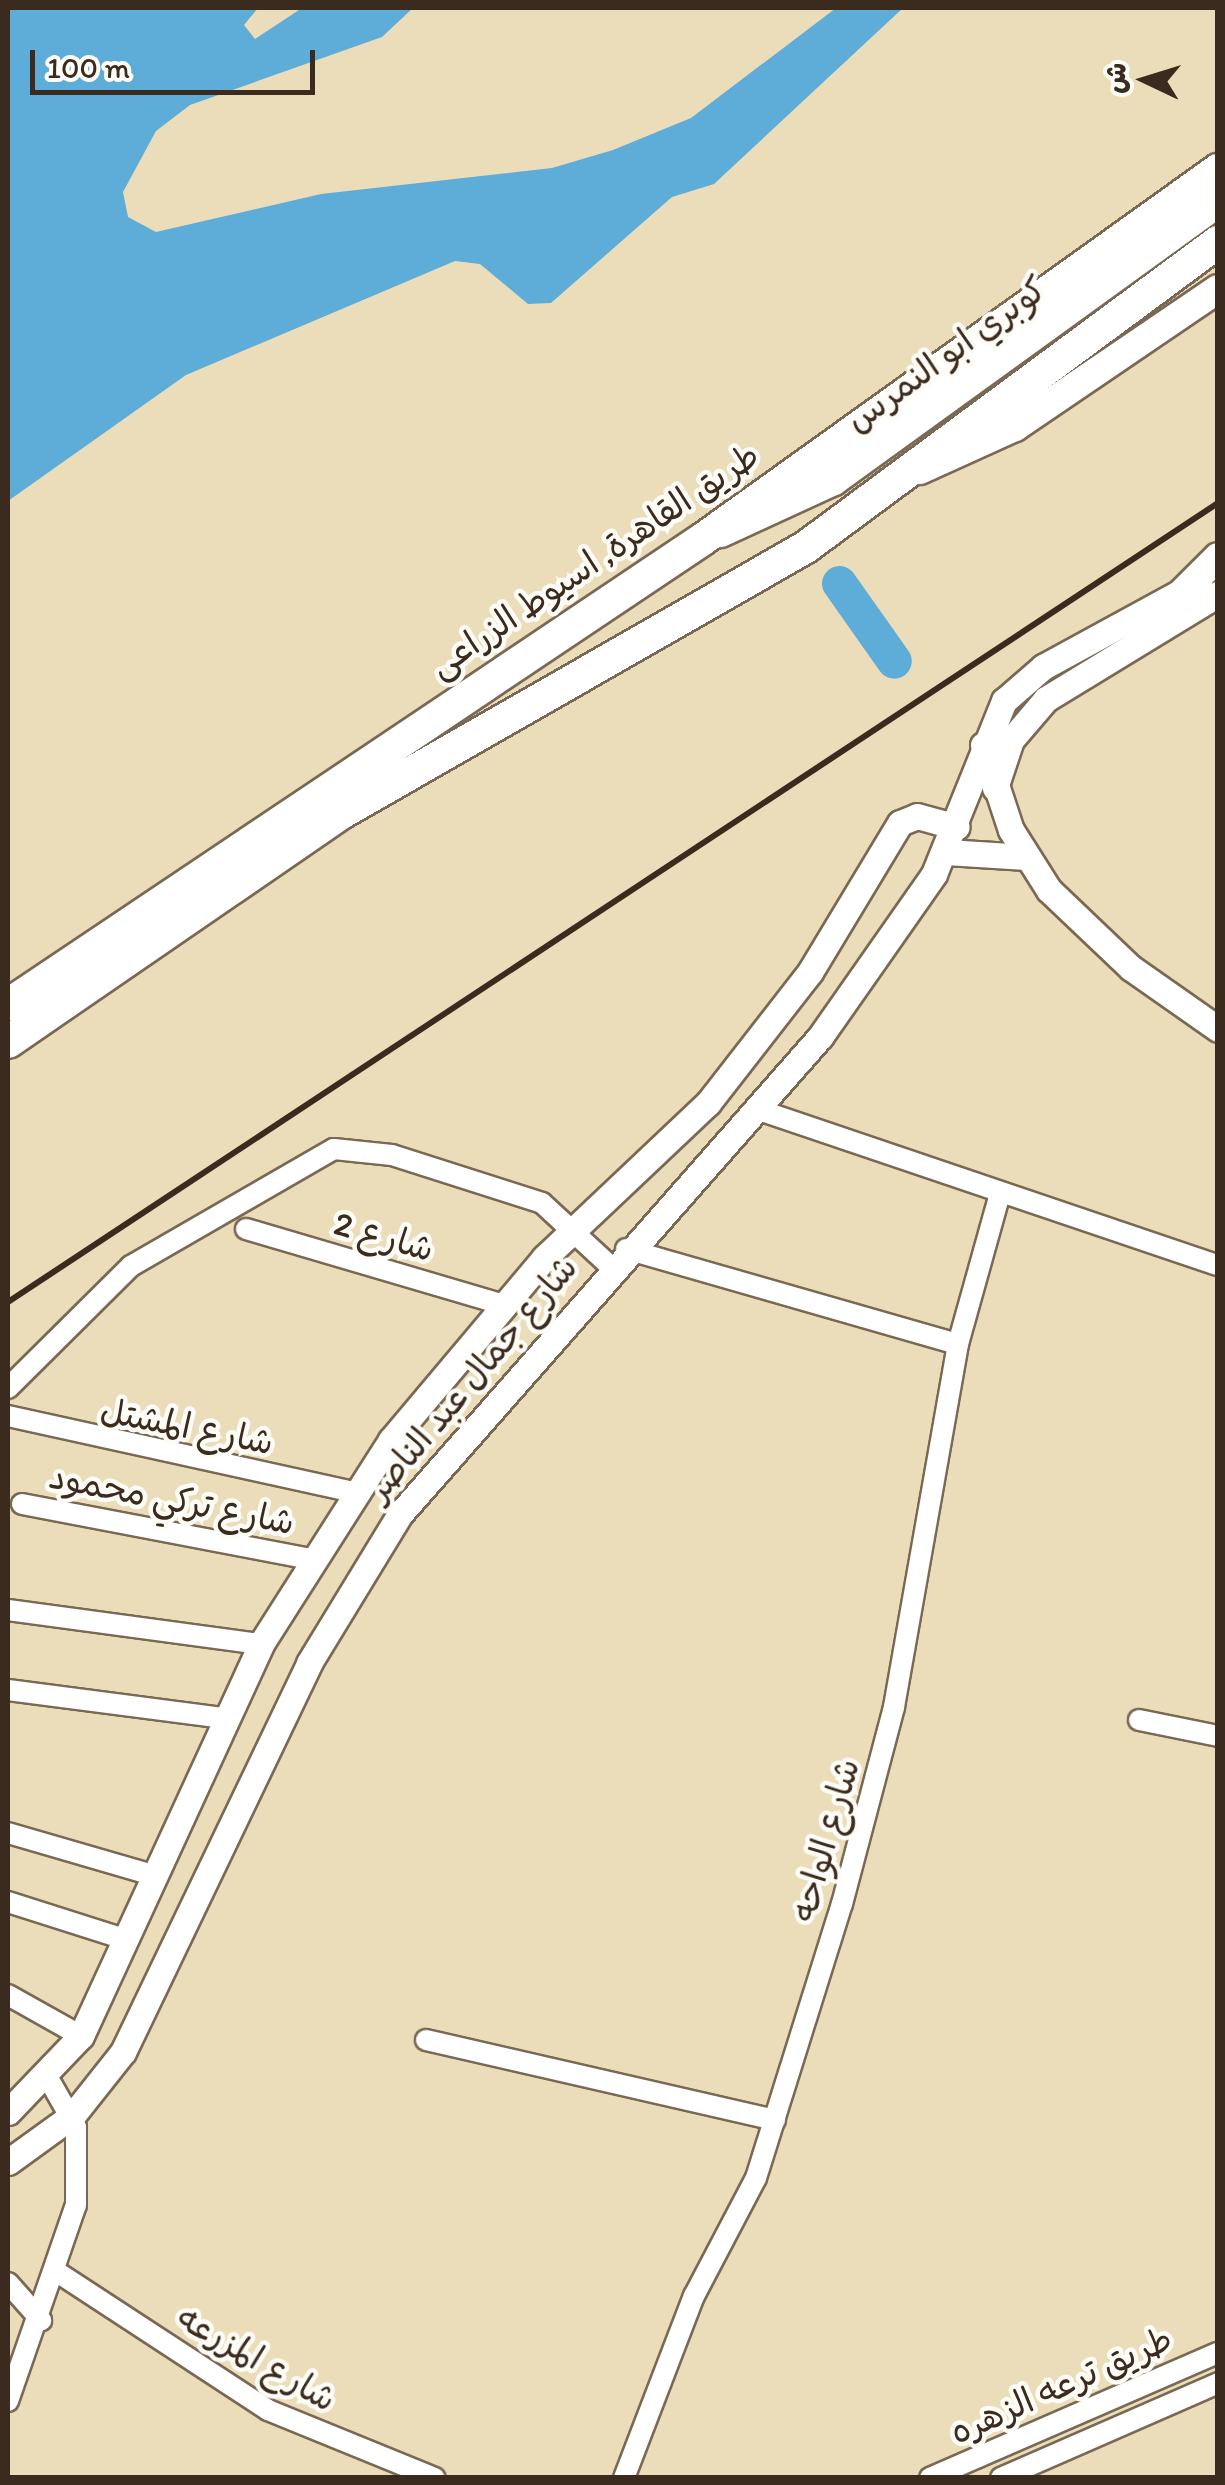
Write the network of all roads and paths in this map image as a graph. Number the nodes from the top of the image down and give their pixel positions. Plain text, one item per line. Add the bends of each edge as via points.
1 (1218, 170) edge
2 (1218, 204) edge
3 (1218, 242) edge
4 (1218, 289) edge
5 (909, 474) junction
6 (704, 539) junction
7 (1218, 557) edge
8 (1218, 570) edge
9 (1183, 592) junction
10 (1218, 594) edge
11 (982, 743) junction
12 (995, 788) junction
13 (957, 827) junction
14 (946, 852) junction
15 (1026, 858) junction
16 (810, 972) junction
17 (849, 996) junction
18 (8, 1005) edge
19 (1218, 1029) edge
20 (8, 1042) edge
21 (758, 1110) junction
22 (1000, 1194) junction
23 (574, 1227) junction
24 (246, 1229) dead end
25 (618, 1258) junction
26 (1218, 1265) edge
27 (504, 1305) junction
28 (958, 1344) junction
29 (8, 1388) edge
30 (8, 1416) edge
31 (355, 1492) junction
32 (22, 1504) dead end
33 (310, 1558) junction
34 (8, 1610) edge
35 (261, 1644) junction
36 (8, 1690) edge
37 (224, 1718) junction
38 (1139, 1720) dead end
39 (1218, 1736) edge
40 (8, 1832) edge
41 (153, 1875) junction
42 (8, 1902) edge
43 (124, 1939) junction
44 (8, 1995) edge
45 (80, 2036) junction
46 (426, 2040) dead end
47 (48, 2078) junction
48 (8, 2112) edge
49 (73, 2115) junction
50 (775, 2120) junction
51 (8, 2162) edge
52 (57, 2272) junction
53 (12, 2296) edge
54 (42, 2320) junction
55 (1218, 2353) edge
56 (1218, 2383) edge
57 (8, 2401) edge
58 (435, 2478) edge
59 (624, 2478) edge
60 (930, 2478) edge
61 (1001, 2478) edge

1 - 6 highway, طريق القاهرة, اسيوط الزراعى
2 - 6 main road, كوبري ابو النمرس via 834,481
3 - 5 highway
4 - 5 main road via 1015,427
5 - 20 highway via 708,607 343,812
6 - 18 highway, طريق القاهرة, اسيوط الزراعى
7 - 9 main road
8 - 9 street, شارع جمال عبد الناصر
9 - 11 street, شارع جمال عبد الناصر via 1021,682
10 - 12 street via 1046,698 1011,740
11 - 12 street
11 - 13 street, شارع جمال عبد الناصر
12 - 15 street
13 - 14 street, شارع جمال عبد الناصر
13 - 16 street, شارع جمال عبد الناصر via 904,819
14 - 15 street
14 - 17 street, شارع جمال عبد الناصر
15 - 19 street via 1102,943
16 - 17 street
16 - 23 street, شارع جمال عبد الناصر via 708,1103
17 - 21 street, شارع جمال عبد الناصر
21 - 22 street
21 - 25 street, شارع جمال عبد الناصر
22 - 26 street
22 - 28 street, شارع الواحه
23 - 25 street
23 - 27 street, شارع جمال عبد الناصر
23 - 29 street via 542,1203 392,1156 349,1149 306,1158 131,1266
24 - 27 street, شارع 2
25 - 28 street
25 - 49 street, شارع جمال عبد الناصر via 400,1514 309,1663 123,2052
27 - 31 street, شارع جمال عبد الناصر
28 - 50 street, شارع الواحه via 874,1794
30 - 31 street, شارع المشتل
31 - 33 street, شارع جمال عبد الناصر
32 - 33 street, شارع تركي محمود
33 - 35 street, شارع جمال عبد الناصر
34 - 35 street
35 - 37 street, شارع جمال عبد الناصر
36 - 37 street
37 - 41 street, شارع جمال عبد الناصر
38 - 39 street
40 - 41 street
41 - 43 street, شارع جمال عبد الناصر
42 - 43 street
43 - 45 street, شارع جمال عبد الناصر
44 - 45 street
45 - 47 street, شارع جمال عبد الناصر
46 - 50 street
47 - 48 street, شارع جمال عبد الناصر
47 - 49 street
49 - 51 street, شارع جمال عبد الناصر
49 - 52 street via 76,2206
50 - 59 street, شارع الواحه
52 - 54 street
52 - 58 street, شارع المزرعه via 268,2410
53 - 54 street
54 - 57 street
55 - 60 street, طريق ترعه الزهره
56 - 61 street, طريق ترعه الزهره

